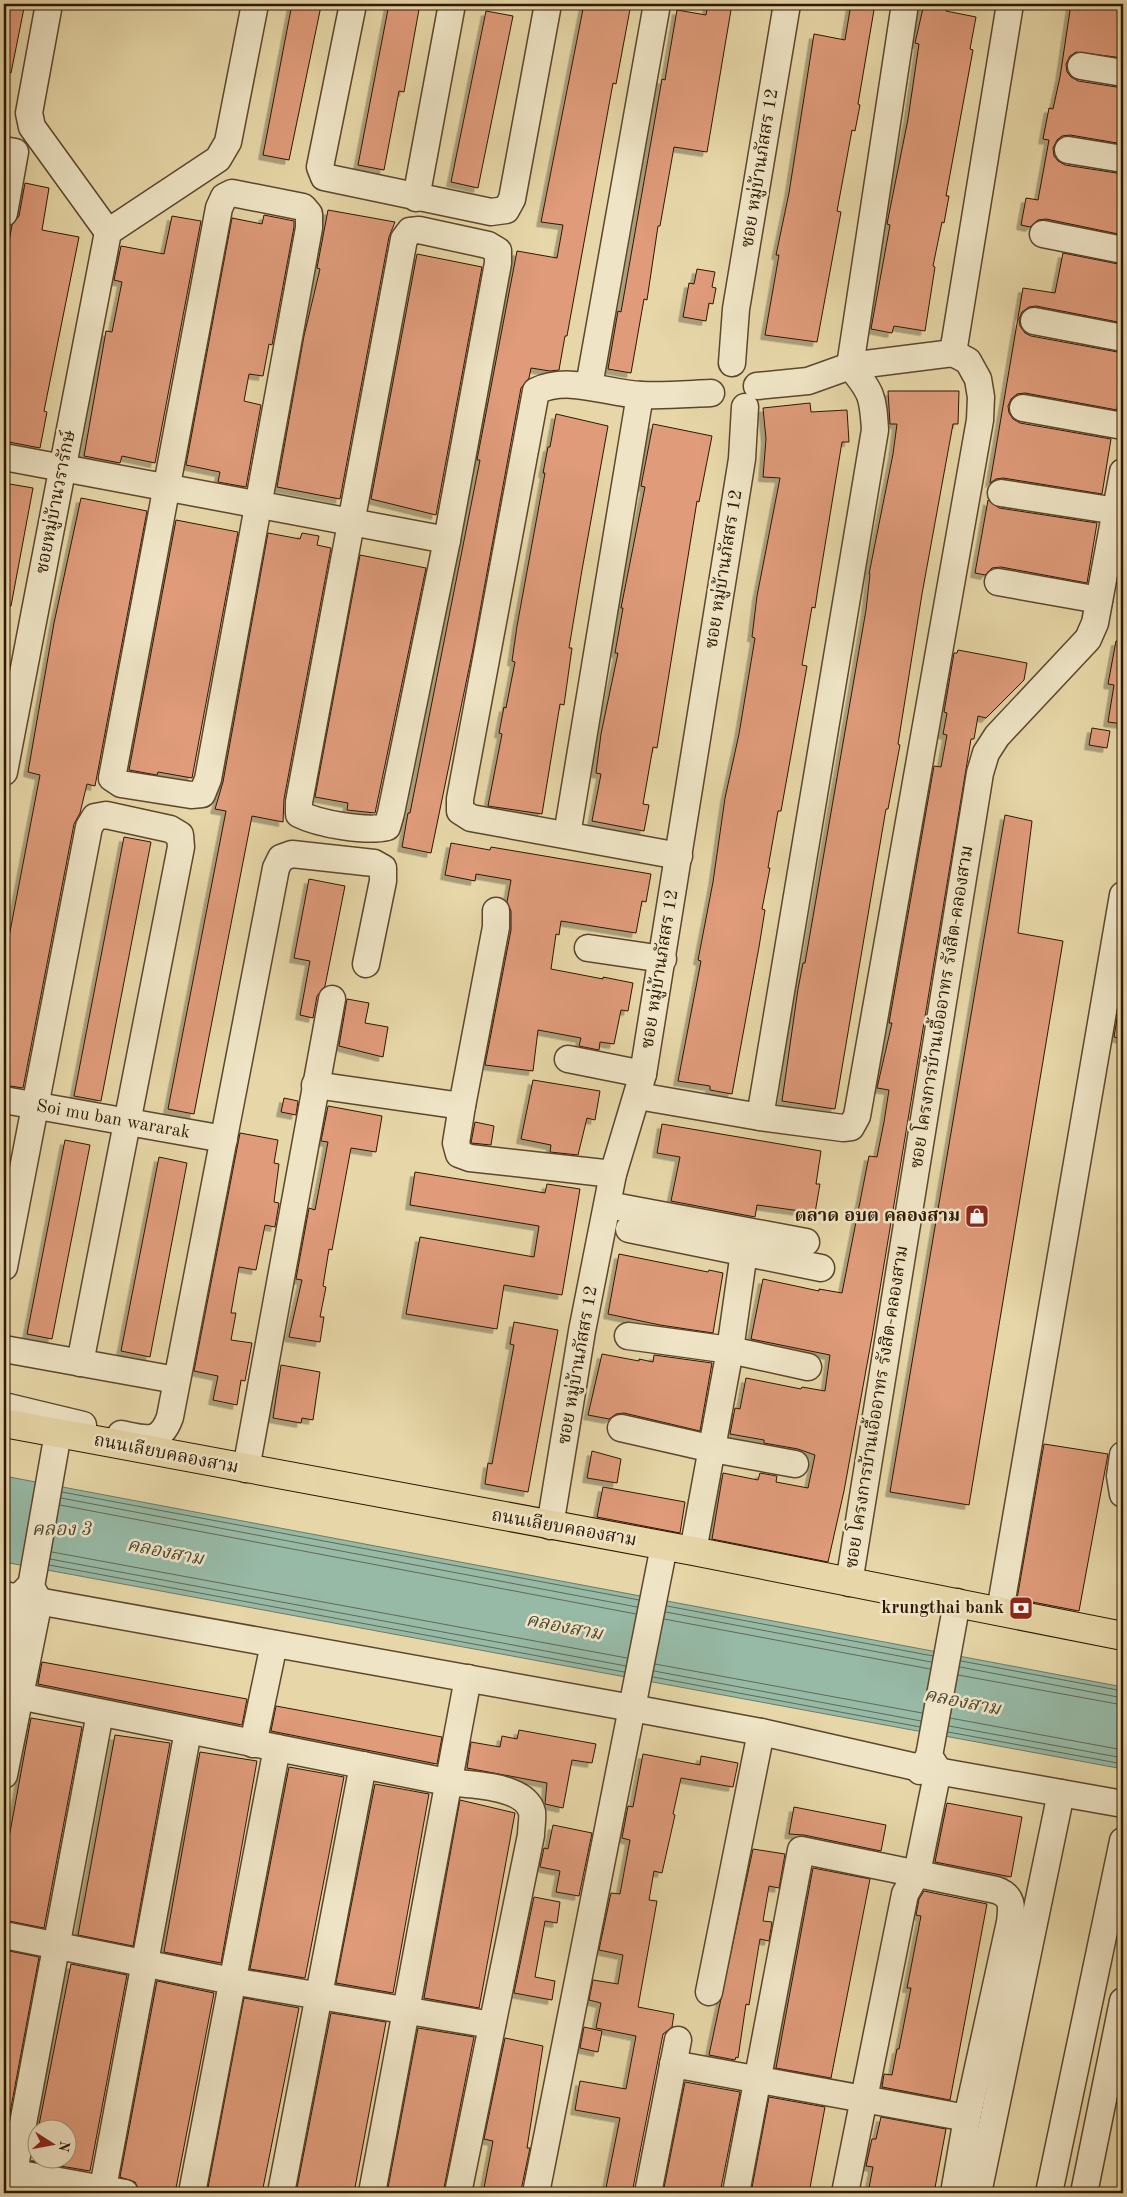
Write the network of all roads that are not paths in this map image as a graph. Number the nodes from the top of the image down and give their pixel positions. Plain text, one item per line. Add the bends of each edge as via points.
1 (49, 4) edge
2 (255, 4) edge
3 (353, 4) edge
4 (452, 4) edge
5 (548, 4) edge
6 (657, 4) edge
7 (787, 4) edge
8 (905, 4) edge
9 (1010, 4) edge
10 (1080, 66) dead end
11 (1123, 73) edge
12 (4, 150) edge
13 (1068, 150) dead end
14 (1123, 159) edge
15 (416, 198) junction
16 (4, 213) edge
17 (108, 232) junction
18 (1043, 234) dead end
19 (1123, 250) edge
20 (1034, 321) dead end
21 (1123, 338) edge
22 (953, 353) junction
23 (732, 363) junction
24 (850, 366) junction
25 (589, 386) junction
26 (711, 393) junction
27 (640, 395) junction
28 (751, 397) junction
29 (1023, 408) dead end
30 (1123, 426) edge
31 (4, 457) edge
32 (63, 468) junction
33 (1123, 472) edge
34 (167, 488) junction
35 (1000, 493) dead end
36 (257, 504) junction
37 (1116, 511) junction
38 (352, 522) junction
39 (447, 540) junction
40 (998, 582) dead end
41 (1099, 600) junction
42 (4, 772) edge
43 (567, 835) junction
44 (679, 856) junction
45 (1123, 895) edge
46 (496, 911) dead end
47 (588, 948) dead end
48 (663, 959) junction
49 (366, 964) dead end
50 (332, 999) dead end
51 (568, 1059) dead end
52 (316, 1085) junction
53 (640, 1085) junction
54 (4, 1100) edge
55 (36, 1105) junction
56 (462, 1106) junction
57 (760, 1118) junction
58 (128, 1122) junction
59 (224, 1138) junction
60 (613, 1174) junction
61 (608, 1205) junction
62 (629, 1229) dead end
63 (806, 1242) dead end
64 (744, 1252) junction
65 (4, 1267) edge
66 (821, 1268) dead end
67 (628, 1336) dead end
68 (4, 1349) edge
69 (730, 1350) junction
70 (80, 1363) junction
71 (808, 1366) dead end
72 (176, 1380) junction
73 (4, 1406) edge
74 (4, 1423) edge
75 (621, 1428) dead end
76 (58, 1433) junction
77 (713, 1449) junction
78 (1123, 1455) edge
79 (795, 1464) dead end
80 (246, 1469) junction
81 (1123, 1494) edge
82 (550, 1526) junction
83 (664, 1546) junction
84 (692, 1551) junction
85 (849, 1582) junction
86 (25, 1592) edge
87 (957, 1602) junction
88 (1000, 1611) junction
89 (1123, 1636) edge
90 (274, 1644) junction
91 (4, 1670) edge
92 (468, 1678) junction
93 (12, 1695) edge
94 (634, 1700) junction
95 (100, 1714) junction
96 (188, 1731) junction
97 (761, 1732) junction
98 (265, 1746) junction
99 (929, 1761) junction
100 (363, 1766) junction
101 (4, 1775) edge
102 (447, 1782) junction
103 (1061, 1792) junction
104 (1123, 1804) edge
105 (1123, 1841) edge
106 (908, 1879) junction
107 (4, 1935) edge
108 (56, 1948) junction
109 (145, 1964) junction
110 (232, 1981) junction
111 (709, 1992) dead end
112 (319, 1996) junction
113 (1123, 2001) edge
114 (405, 2011) junction
115 (492, 2025) junction
116 (758, 2079) junction
117 (864, 2099) junction
118 (967, 2118) junction
119 (9, 2179) edge
120 (110, 2192) edge
121 (192, 2193) edge
122 (281, 2193) edge
123 (372, 2193) edge
124 (458, 2193) edge
125 (536, 2193) edge
126 (648, 2193) edge
127 (736, 2193) edge
128 (845, 2193) edge
129 (954, 2193) edge
130 (978, 2193) edge
131 (1049, 2193) edge
132 (1084, 2193) edge

1 - 17 street via 29,113 32,128
2 - 17 street via 228,142 218,159
3 - 15 street via 320,167 324,177 333,180
4 - 15 street
5 - 15 street via 512,199 506,210 491,212
6 - 25 street
7 - 23 street, ซอย หมู่บ้านภัสสร 12 via 736,309
8 - 24 street
9 - 22 street
10 - 11 street
12 - 16 street via 15,152
13 - 14 street
17 - 32 street, ซอยหมู่บ้านวรารักษ์
18 - 19 street
20 - 21 street
22 - 24 street
22 - 57 street via 968,361 978,380 980,420 857,1116 851,1127 843,1128
23 - 26 street via 714,373
23 - 28 street via 741,365 755,377
24 - 28 street
24 - 57 street via 868,387 874,407 874,430
25 - 27 street
25 - 43 street via 547,386 536,391 460,798 460,811 471,818
26 - 27 street
26 - 28 street via 716,402 735,410
27 - 43 street
28 - 44 street, ซอย หมู่บ้านภัสสร 12
29 - 30 street
31 - 32 street
32 - 34 street
32 - 42 street, ซอยหมู่บ้านวรารักษ์
33 - 37 street, ซอย โครงการบ้านเอื้ออาทร รังสิต-คลองสาม
34 - 36 street
34 - 36 street via 219,208 224,197 232,194 303,207 309,214
34 - 36 street via 113,769 112,778 121,784 202,794 208,779
35 - 37 street
36 - 38 street
37 - 41 street, ซอย โครงการบ้านเอื้ออาทร รังสิต-คลองสาม
38 - 39 street
38 - 39 street via 299,802 299,814 310,820 375,830 387,827
38 - 39 street via 404,239 410,231 419,230 488,245 498,251
40 - 41 street
41 - 85 street, ซอย โครงการบ้านเอื้ออาทร รังสิต-คลองสาม via 1088,639 997,736 986,753 980,773
43 - 44 street
44 - 48 street, ซอย หมู่บ้านภัสสร 12
45 - 88 street
46 - 56 street via 496,927
47 - 48 street
48 - 53 street, ซอย หมู่บ้านภัสสร 12
49 - 59 street via 383,868 374,863 292,854 281,858 276,868
50 - 52 street
51 - 53 street
52 - 56 street
52 - 80 street
53 - 57 street
53 - 60 street, ซอย หมู่บ้านภัสสร 12
54 - 55 street, Soi mu ban wararak
55 - 58 street, Soi mu ban wararak
55 - 58 street via 89,827 95,817 106,815 170,829 180,834 181,847
55 - 65 street
56 - 60 street via 456,1143 459,1154 470,1158
58 - 59 street, Soi mu ban wararak
58 - 70 street
59 - 72 street
60 - 61 street, ซอย หมู่บ้านภัสสร 12
61 - 63 street
61 - 82 street, ซอย หมู่บ้านภัสสร 12 via 582,1331
62 - 64 street
64 - 66 street
64 - 69 street
67 - 69 street
68 - 70 street
69 - 71 street
69 - 77 street
70 - 72 street
72 - 73 street via 165,1430 149,1439
74 - 76 main road, ถนนเลียบคลองสาม
75 - 77 street
76 - 80 main road, ถนนเลียบคลองสาม
76 - 86 street
77 - 79 street
77 - 84 street
78 - 81 street via 1120,1476
80 - 82 main road, ถนนเลียบคลองสาม
82 - 83 main road, ถนนเลียบคลองสาม
83 - 84 main road, ถนนเลียบคลองสาม
83 - 94 street
84 - 85 main road, ถนนเลียบคลองสาม
85 - 87 main road, ถนนเลียบคลองสาม
86 - 90 street
86 - 91 street
86 - 93 street
87 - 88 main road, ถนนเลียบคลองสาม
87 - 99 street
88 - 89 main road, ถนนเลียบคลองสาม
90 - 92 street
90 - 98 street
92 - 94 street
92 - 102 street
93 - 95 street
93 - 101 street
94 - 97 street
94 - 125 street
95 - 96 street
95 - 108 street
96 - 98 street
96 - 109 street
97 - 99 street
97 - 111 street
98 - 100 street
98 - 110 street
99 - 103 street
99 - 106 street
100 - 102 street
100 - 112 street
102 - 114 street
102 - 115 street via 509,1790 524,1798 532,1812
103 - 104 street
103 - 130 street
105 - 131 street
106 - 116 street via 801,1850
106 - 117 street
106 - 118 street via 996,1890 1006,1893 1012,1902
107 - 108 street
108 - 109 street
108 - 119 street
109 - 110 street
109 - 120 street
110 - 112 street
110 - 121 street
112 - 114 street
112 - 122 street
113 - 132 street
114 - 115 street
114 - 123 street
115 - 124 street
116 - 117 street
116 - 126 street via 676,2052
116 - 127 street
117 - 118 street
117 - 128 street
118 - 129 street
119 - 120 street

